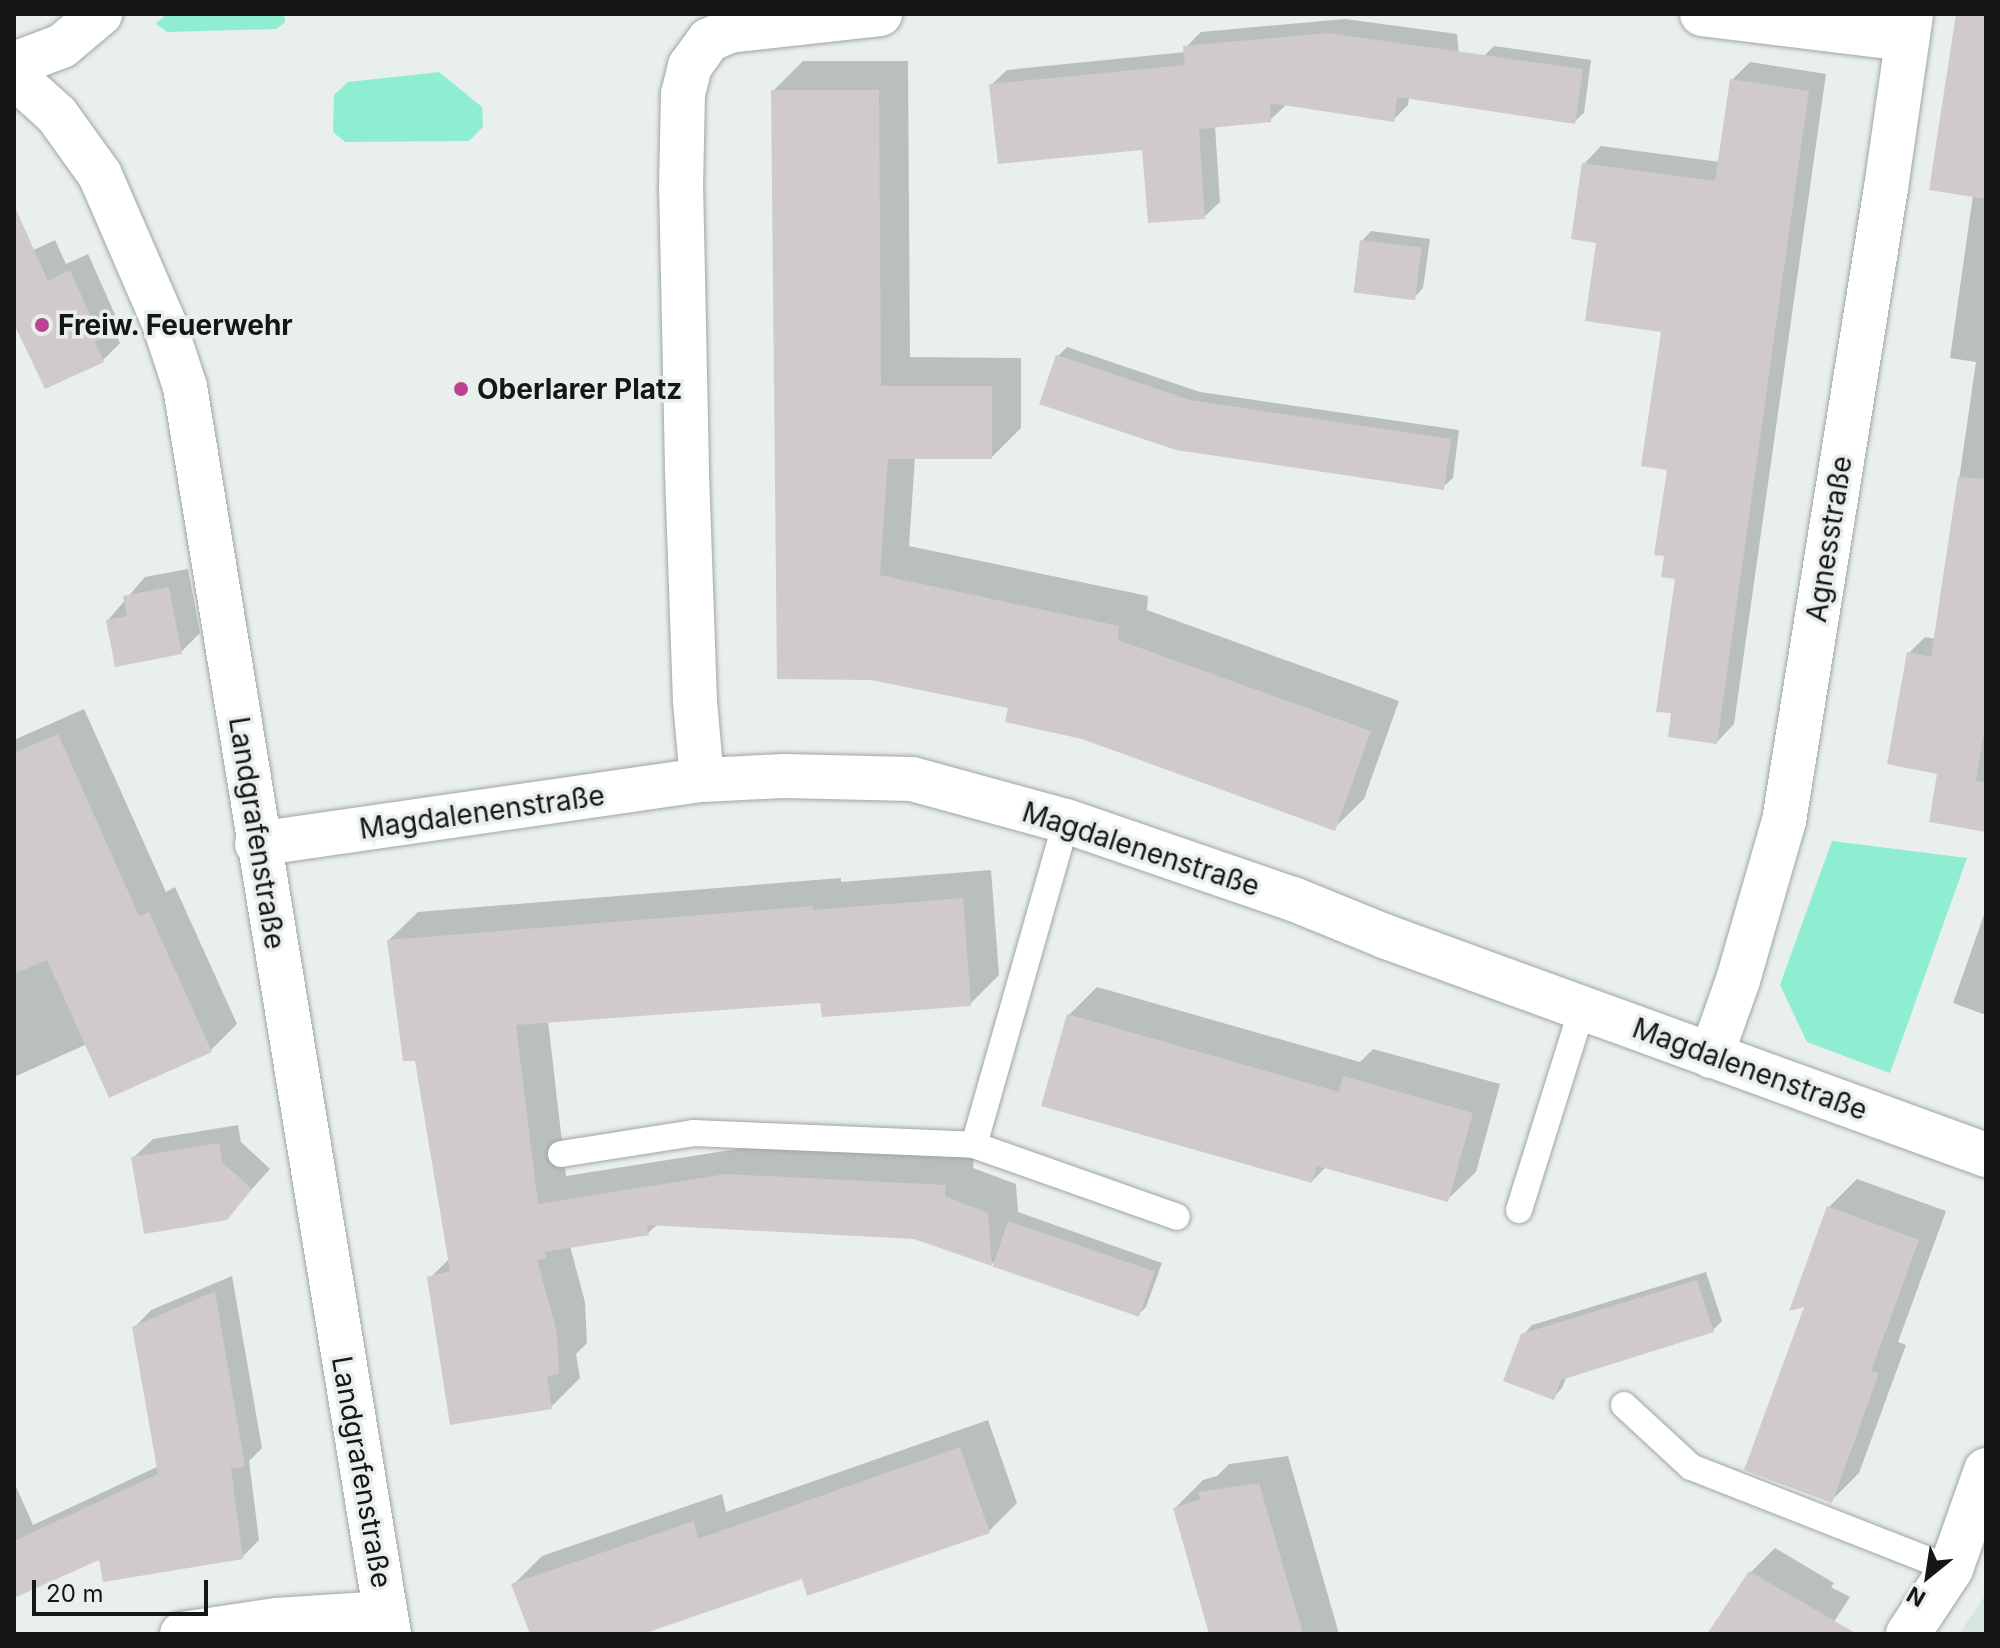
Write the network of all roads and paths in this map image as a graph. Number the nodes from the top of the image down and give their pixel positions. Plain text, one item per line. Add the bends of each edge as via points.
1 (100, 14) edge
2 (880, 14) edge
3 (1702, 14) edge
4 (1909, 27) edge
5 (14, 64) edge
6 (14, 76) edge
7 (702, 780) junction
8 (1066, 821) junction
9 (257, 844) junction
10 (1582, 1009) junction
11 (1711, 1056) junction
12 (974, 1145) junction
13 (561, 1154) dead end
14 (1986, 1155) edge
15 (1519, 1210) dead end
16 (1177, 1217) dead end
17 (1624, 1405) dead end
18 (1986, 1470) edge
19 (1951, 1569) junction
20 (387, 1624) edge
21 (182, 1634) edge
22 (1908, 1634) edge

1 - 5 street via 62,46
2 - 7 street via 729,31 709,40 690,66 683,94 692,623
3 - 4 street
4 - 11 street, Agnesstraße via 1784,821
6 - 9 street, Landgrafenstraße via 57,115 100,175 164,323 185,387
7 - 8 street, Magdalenenstraße via 912,779
7 - 9 street, Magdalenenstraße
8 - 10 street, Magdalenenstraße via 1293,899
8 - 12 lane
9 - 20 street, Landgrafenstraße
10 - 11 street, Magdalenenstraße
10 - 15 lane
11 - 14 street, Magdalenenstraße
12 - 13 lane via 693,1133
12 - 16 lane
17 - 19 lane via 1691,1467
18 - 19 street
19 - 22 street
20 - 21 street via 276,1620

